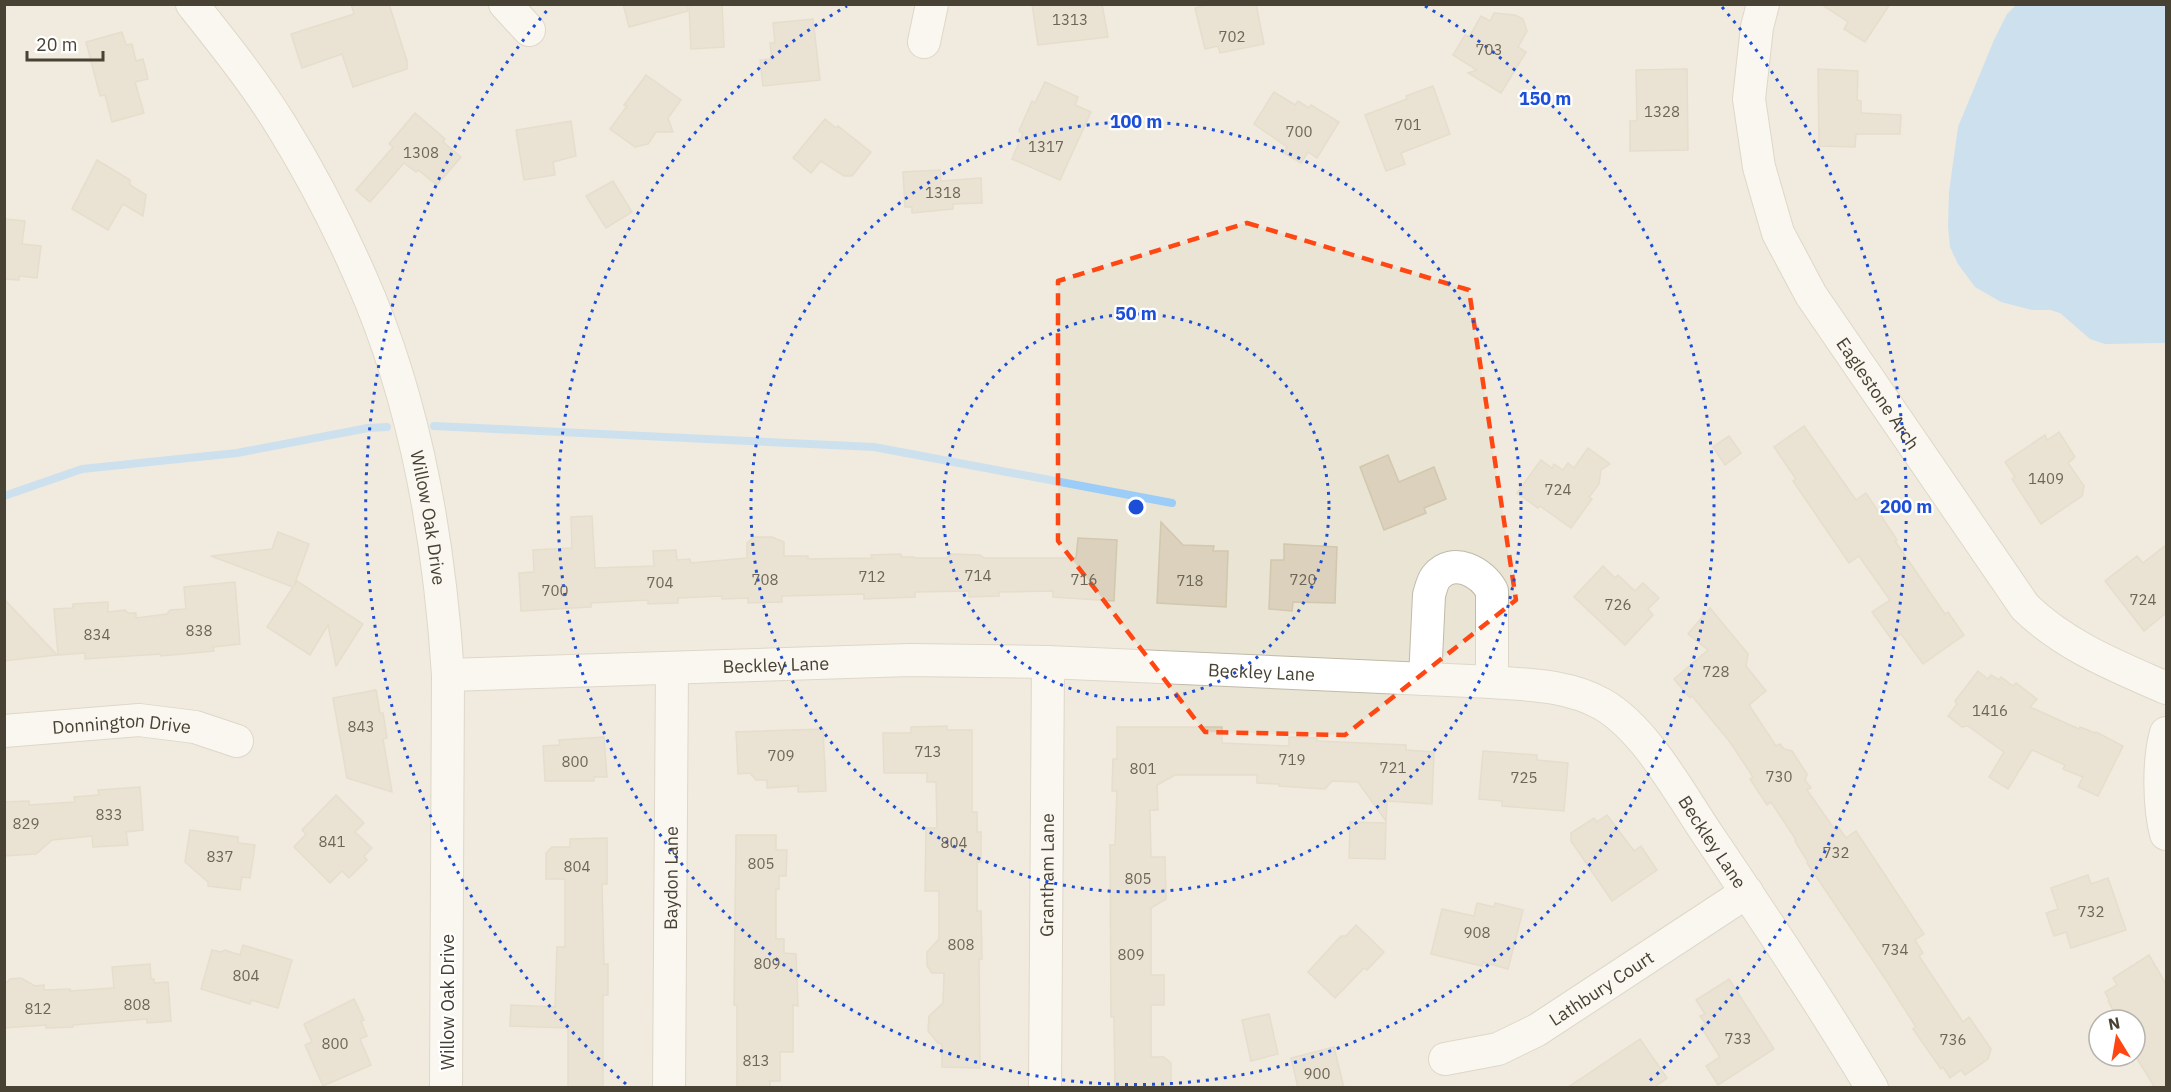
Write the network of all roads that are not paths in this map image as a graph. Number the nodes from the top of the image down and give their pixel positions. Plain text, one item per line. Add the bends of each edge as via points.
1 (192, 4) edge
2 (505, 4) edge
3 (932, 4) edge
4 (1763, 4) edge
5 (529, 30) dead end
6 (924, 42) dead end
7 (1048, 662) junction
8 (672, 668) junction
9 (448, 675) junction
10 (1425, 679) junction
11 (1492, 682) junction
12 (2166, 688) edge
13 (4, 731) edge
14 (2166, 733) edge
15 (237, 741) dead end
16 (2166, 834) edge
17 (1747, 892) junction
18 (1445, 1059) dead end
19 (446, 1088) edge
20 (669, 1088) edge
21 (1045, 1088) edge
22 (1872, 1088) edge

1 - 9 street, Willow Oak Drive via 285,132 371,301 418,452 445,620
2 - 5 street
3 - 6 street
4 - 12 street, Eaglestone Arch via 1749,99 1759,167 1778,233 1811,295 2025,607 2044,626 2084,651
7 - 8 street, Beckley Lane via 910,660
7 - 10 street, Beckley Lane
7 - 21 street, Grantham Lane
8 - 9 street, Beckley Lane
8 - 20 street, Baydon Lane
9 - 19 street, Willow Oak Drive
10 - 11 street, Beckley Lane
10 - 11 street via 1433,582 1448,569 1461,567 1487,580 1492,591
11 - 17 street, Beckley Lane via 1554,687 1605,705 1656,758
13 - 15 street, Donnington Drive via 139,720 195,726
14 - 16 street via 2161,762
17 - 18 street, Lathbury Court via 1537,1030 1498,1049
17 - 22 street, Beckley Lane

